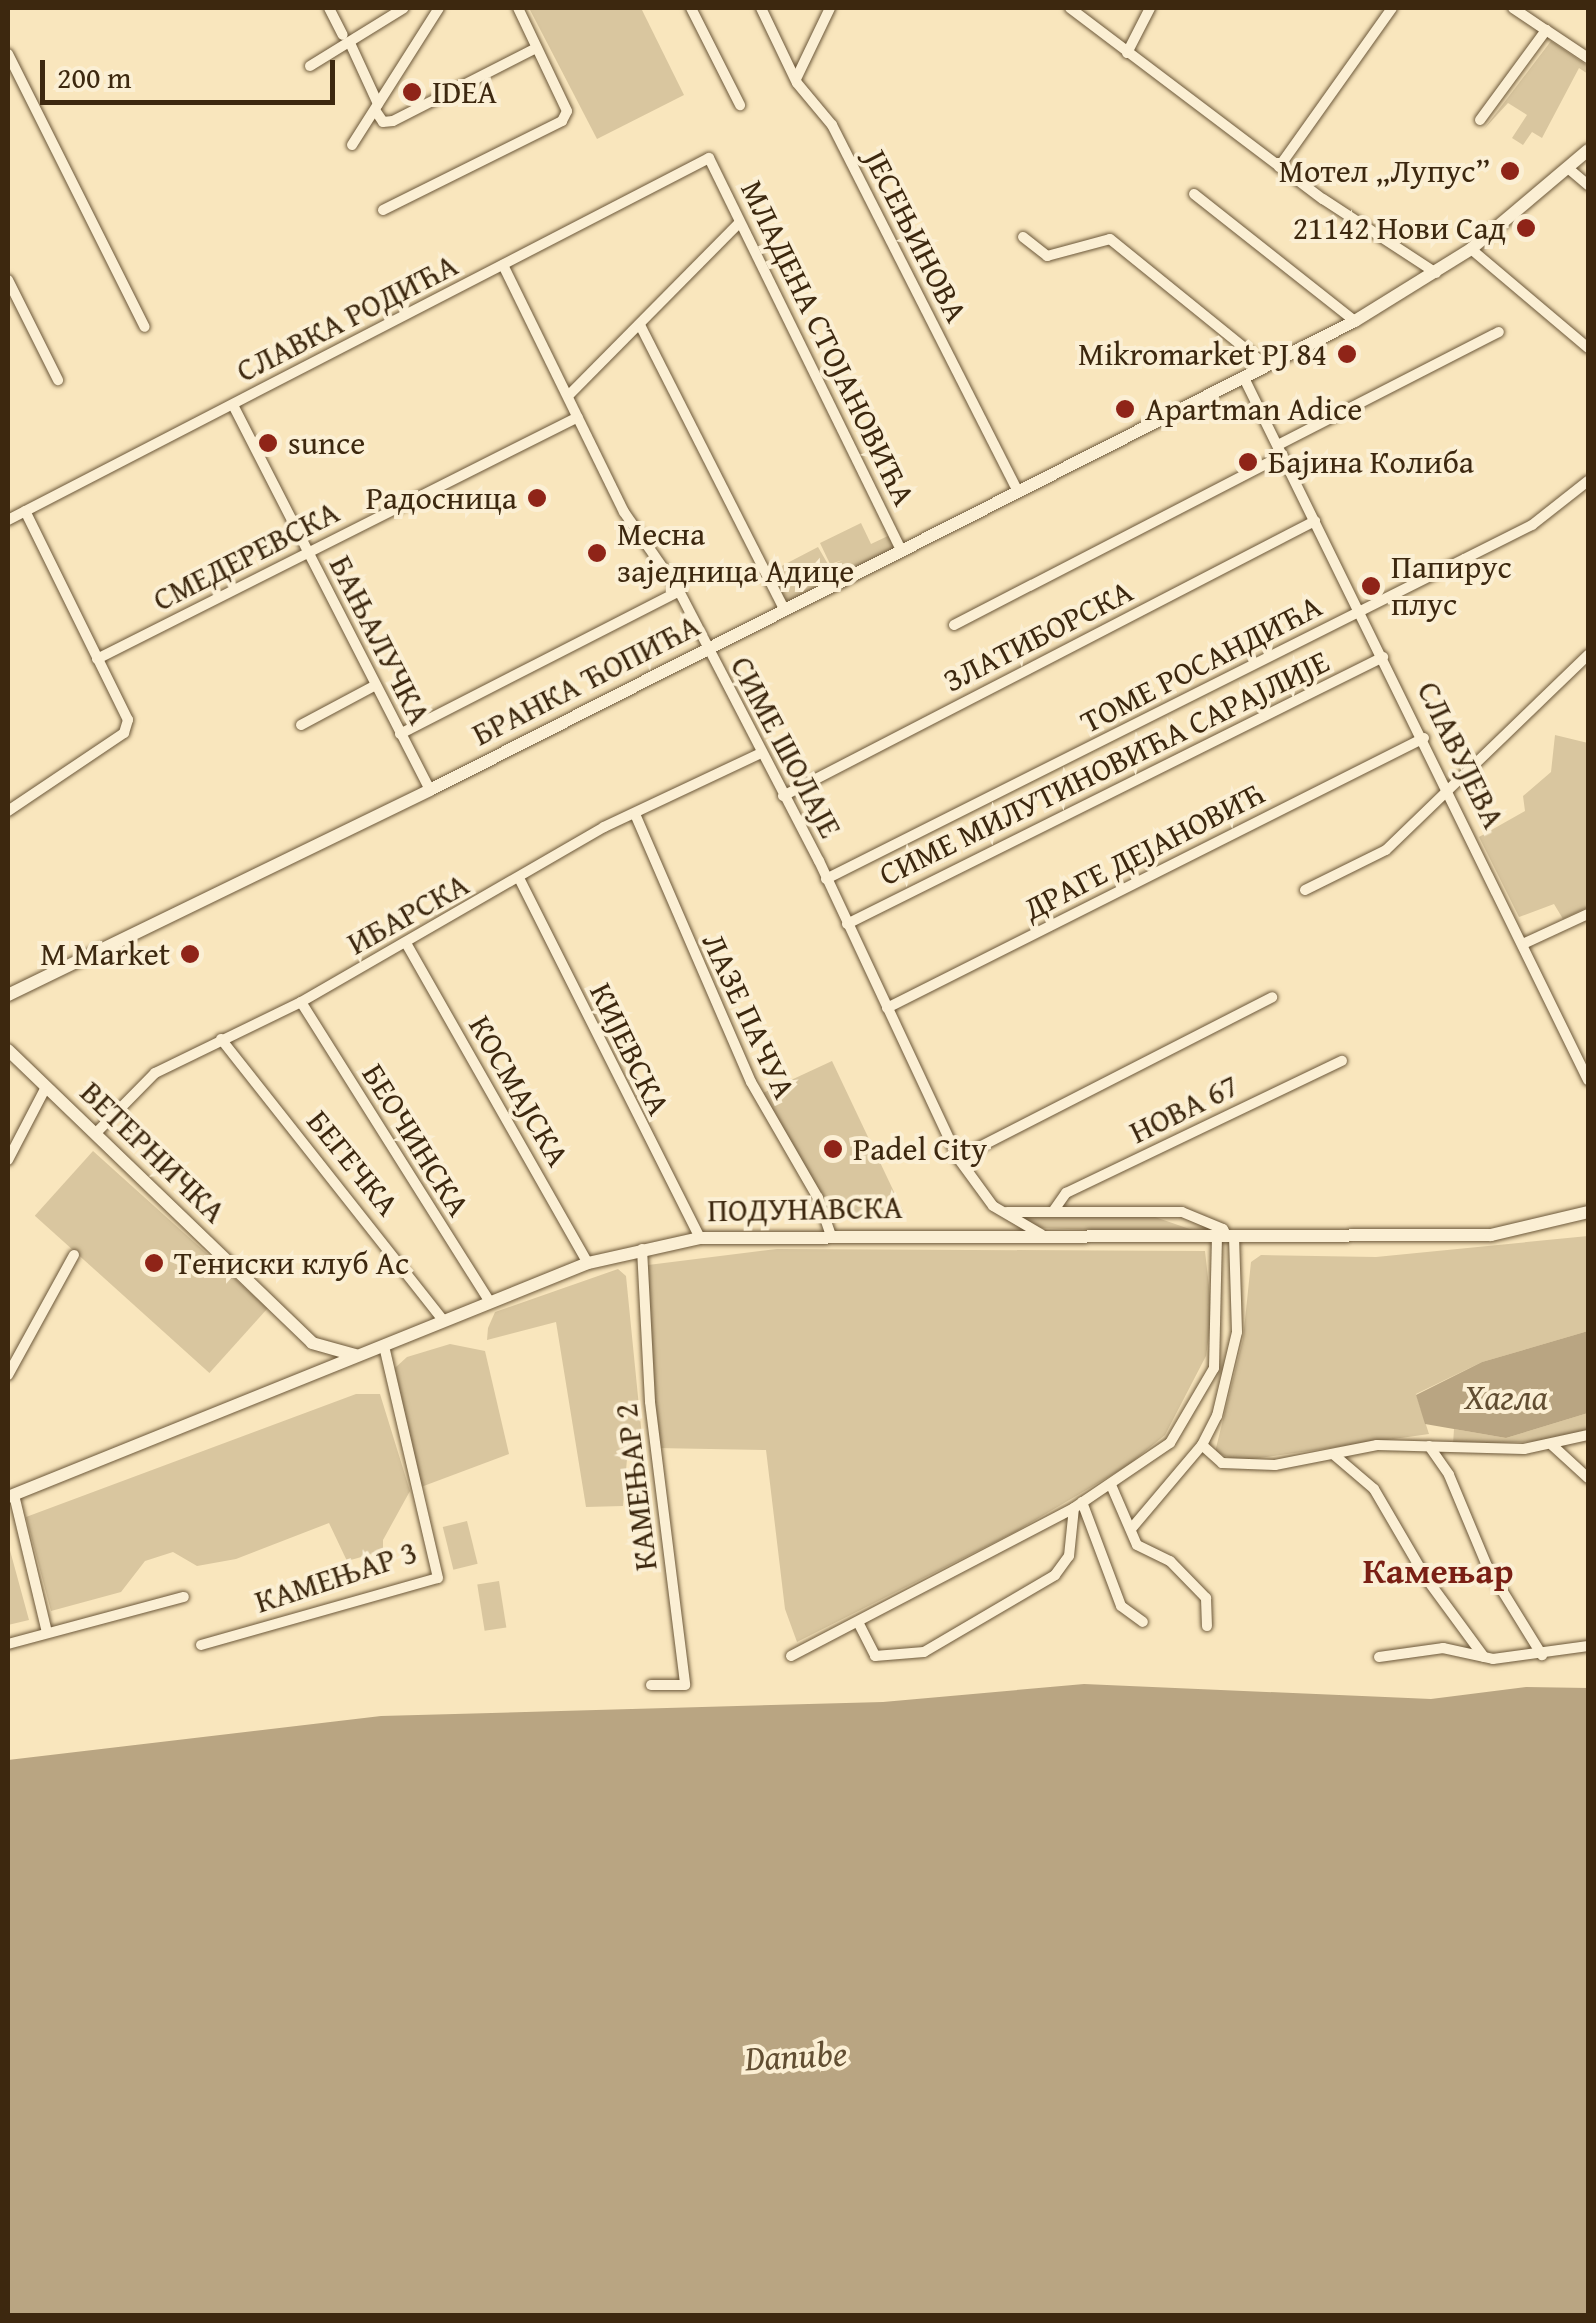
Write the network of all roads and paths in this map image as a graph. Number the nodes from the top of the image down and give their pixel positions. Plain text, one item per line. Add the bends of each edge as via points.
1 (329, 8) edge
2 (404, 8) edge
3 (439, 8) edge
4 (518, 8) edge
5 (692, 8) edge
6 (762, 8) edge
7 (830, 8) edge
8 (1070, 8) edge
9 (1150, 8) edge
10 (1392, 8) edge
11 (1513, 8) edge
12 (1546, 30) junction
13 (346, 39) junction
14 (536, 48) junction
15 (8, 54) edge
16 (1127, 54) junction
17 (1588, 58) edge
18 (310, 66) dead end
19 (796, 78) junction
20 (740, 105) dead end
21 (376, 107) junction
22 (1480, 120) dead end
23 (352, 145) dead end
24 (1588, 150) edge
25 (709, 158) joint
26 (1279, 166) junction
27 (1569, 169) junction
28 (1588, 186) edge
29 (1194, 194) dead end
30 (383, 210) dead end
31 (738, 223) junction
32 (1023, 238) dead end
33 (1471, 249) junction
34 (503, 266) junction
35 (1436, 273) junction
36 (8, 280) edge
37 (1356, 321) junction
38 (146, 327) dead end
39 (641, 327) junction
40 (1499, 332) dead end
41 (1588, 348) edge
42 (1267, 366) junction
43 (1244, 378) junction
44 (58, 380) dead end
45 (570, 394) junction
46 (233, 405) junction
47 (578, 417) junction
48 (1281, 450) junction
49 (1588, 481) edge
50 (1018, 492) junction
51 (25, 511) junction
52 (8, 520) edge
53 (1315, 521) junction
54 (902, 550) junction
55 (307, 554) junction
56 (679, 592) junction
57 (784, 611) junction
58 (1361, 612) junction
59 (954, 625) dead end
60 (707, 650) junction
61 (1588, 655) edge
62 (1383, 657) junction
63 (98, 659) junction
64 (374, 686) junction
65 (301, 726) dead end
66 (400, 734) junction
67 (1424, 738) junction
68 (760, 754) junction
69 (430, 790) junction
70 (1452, 793) junction
71 (783, 796) junction
72 (8, 811) edge
73 (634, 814) junction
74 (826, 879) junction
75 (520, 880) junction
76 (1305, 890) dead end
77 (1588, 914) edge
78 (847, 924) junction
79 (406, 943) junction
80 (1525, 943) junction
81 (8, 995) edge
82 (1272, 997) dead end
83 (300, 1002) junction
84 (888, 1008) junction
85 (221, 1039) junction
86 (8, 1050) edge
87 (1342, 1061) dead end
88 (1587, 1074) edge
89 (46, 1088) junction
90 (95, 1134) junction
91 (958, 1158) junction
92 (8, 1160) edge
93 (1054, 1210) junction
94 (1006, 1212) junction
95 (1588, 1212) edge
96 (830, 1233) junction
97 (1041, 1234) junction
98 (1226, 1237) junction
99 (700, 1238) junction
100 (642, 1249) junction
101 (74, 1255) dead end
102 (588, 1263) junction
103 (490, 1302) junction
104 (444, 1321) junction
105 (384, 1346) junction
106 (358, 1356) junction
107 (8, 1375) edge
108 (1588, 1435) edge
109 (1552, 1445) junction
110 (1202, 1446) junction
111 (1429, 1446) junction
112 (1333, 1454) junction
113 (1588, 1478) edge
114 (1112, 1485) junction
115 (11, 1496) edge
116 (1078, 1505) junction
117 (1131, 1529) junction
118 (184, 1597) dead end
119 (858, 1622) junction
120 (1143, 1622) dead end
121 (1207, 1626) dead end
122 (47, 1632) junction
123 (8, 1644) edge
124 (202, 1644) dead end
125 (1588, 1646) edge
126 (1542, 1654) junction
127 (792, 1656) dead end
128 (1380, 1657) dead end
129 (1484, 1657) junction
130 (651, 1685) dead end

1 - 13 street
2 - 13 street
3 - 21 street
4 - 14 street
5 - 20 street
6 - 19 street, ЈЕСЕЊИНОВА
7 - 19 street
8 - 16 street
9 - 16 street
10 - 26 street
11 - 12 street
12 - 17 street
12 - 22 street
13 - 18 street
13 - 21 street
14 - 21 street via 392,121 383,122
14 - 30 street via 567,111 562,122
15 - 38 street
16 - 26 street
19 - 50 street, ЈЕСЕЊИНОВА via 832,125
21 - 23 street
24 - 27 street, БРАНКА ЋОПИЋА
25 - 31 street, МЛАДЕНА СТОЈАНОВИЋА
25 - 34 street, СЛАВКА РОДИЋА
26 - 35 street
27 - 28 street
27 - 33 street, БРАНКА ЋОПИЋА
29 - 37 street
31 - 39 street
31 - 54 street, МЛАДЕНА СТОЈАНОВИЋА
32 - 42 street via 1047,256 1110,238
33 - 35 street, БРАНКА ЋОПИЋА
33 - 41 street
34 - 45 street, СИМЕ ШОЛАЈЕ
34 - 46 street, СЛАВКА РОДИЋА
35 - 37 street, БРАНКА ЋОПИЋА
36 - 44 street
37 - 42 street, БРАНКА ЋОПИЋА
39 - 45 street
39 - 57 street
40 - 48 street
42 - 43 street, БРАНКА ЋОПИЋА
43 - 48 street, СЛАВУЈЕВА
43 - 50 street, БРАНКА ЋОПИЋА
45 - 47 street, СИМЕ ШОЛАЈЕ
46 - 51 street, СЛАВКА РОДИЋА
46 - 55 street, БАЊАЛУЧКА
47 - 55 street, СМЕДЕРЕВСКА
47 - 56 street, СИМЕ ШОЛАЈЕ via 634,531
48 - 53 street, СЛАВУЈЕВА
48 - 59 street
49 - 58 street, ТОМЕ РОСАНДИЋА via 1532,525
50 - 54 street, БРАНКА ЋОПИЋА
51 - 52 street, СЛАВКА РОДИЋА
51 - 63 street
53 - 58 street, СЛАВУЈЕВА
53 - 71 street, ЗЛАТИБОРСКА
54 - 57 street, БРАНКА ЋОПИЋА
55 - 63 street, СМЕДЕРЕВСКА
55 - 64 street, БАЊАЛУЧКА
56 - 60 street, СИМЕ ШОЛАЈЕ
56 - 66 street
57 - 60 street, БРАНКА ЋОПИЋА
58 - 62 street, СЛАВУЈЕВА
58 - 74 street, ТОМЕ РОСАНДИЋА
60 - 68 street, СИМЕ ШОЛАЈЕ
60 - 69 street, БРАНКА ЋОПИЋА
61 - 70 street
62 - 67 street, СЛАВУЈЕВА
62 - 78 street, СИМЕ МИЛУТИНОВИЋА САРАЈЛИЈЕ
63 - 72 street via 128,720 124,733
64 - 65 street
64 - 66 street, БАЊАЛУЧКА
66 - 69 street, БАЊАЛУЧКА
67 - 70 street, СЛАВУЈЕВА
67 - 84 street, ДРАГЕ ДЕЈАНОВИЋ
68 - 71 street, СИМЕ ШОЛАЈЕ
68 - 73 street, ИБАРСКА
69 - 81 street, БРАНКА ЋОПИЋА
70 - 76 street via 1386,850
70 - 80 street, СЛАВУЈЕВА
71 - 74 street, СИМЕ ШОЛАЈЕ
73 - 75 street, ИБАРСКА
73 - 96 street, ЛАЗЕ ПАЧУА via 751,1082 818,1198
74 - 78 street, СИМЕ ШОЛАЈЕ
75 - 79 street, ИБАРСКА
75 - 99 street, КИЈЕВСКА
77 - 80 street
78 - 84 street, СИМЕ ШОЛАЈЕ
79 - 83 street, ИБАРСКА
79 - 102 street, КОСМАЈСКА
80 - 88 street, СЛАВУЈЕВА
82 - 91 street
83 - 85 street, ИБАРСКА
83 - 103 street, БЕОЧИНСКА
84 - 91 street, СИМЕ ШОЛАЈЕ
85 - 90 street, ИБАРСКА via 145,1080
85 - 104 street, БЕГЕЧКА
86 - 89 street, ВЕТЕРНИЧКА
87 - 93 street, НОВА 67 via 1066,1193
89 - 90 street, ВЕТЕРНИЧКА
89 - 92 street
90 - 106 street, ВЕТЕРНИЧКА via 312,1343
91 - 94 street, СИМЕ ШОЛАЈЕ via 993,1206
93 - 94 street
93 - 98 street via 1182,1212 1223,1229
94 - 97 street, СИМЕ ШОЛАЈЕ
95 - 98 street, ПОДУНАВСКА via 1491,1235
96 - 97 street, ПОДУНАВСКА
96 - 99 street, ПОДУНАВСКА
97 - 98 street, ПОДУНАВСКА
98 - 110 street via 1236,1332
98 - 114 street via 1214,1368 1170,1443
99 - 100 street, ПОДУНАВСКА
100 - 102 street, ПОДУНАВСКА
100 - 130 street, КАМЕЊАР 2 via 650,1402 685,1685
101 - 107 street
102 - 103 street, ПОДУНАВСКА
103 - 104 street, ПОДУНАВСКА
104 - 105 street, ПОДУНАВСКА
105 - 106 street, ПОДУНАВСКА
105 - 124 street, КАМЕЊАР 3 via 438,1578
106 - 115 street, ПОДУНАВСКА
108 - 109 street
109 - 111 street
109 - 113 street
110 - 112 street via 1222,1462 1255,1465
110 - 117 street
111 - 112 street
111 - 126 street via 1449,1476 1486,1566
112 - 129 street via 1374,1489 1426,1578
114 - 116 street
114 - 117 street
115 - 122 street
116 - 119 street
116 - 119 street via 1068,1556 1055,1575 924,1652 875,1656
116 - 120 street via 1121,1606
117 - 121 street via 1136,1545 1170,1561 1206,1598
118 - 122 street
119 - 127 street
122 - 123 street
125 - 126 street
126 - 129 street
128 - 129 street via 1443,1648

